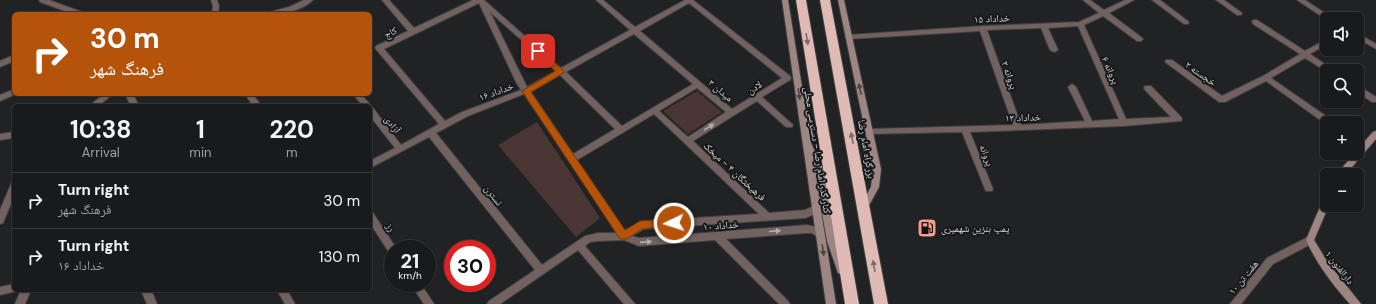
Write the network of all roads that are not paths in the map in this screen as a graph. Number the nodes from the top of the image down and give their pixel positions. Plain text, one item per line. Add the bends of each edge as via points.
1 (42, 0) edge
2 (214, 0) edge
3 (384, 0) edge
4 (480, 0) edge
5 (599, 0) edge
6 (690, 0) edge
7 (785, 0) edge
8 (801, 0) edge
9 (825, 0) edge
10 (841, 0) edge
11 (1086, 0) edge
12 (1131, 0) edge
13 (1156, 0) edge
14 (1219, 0) edge
15 (1300, 0) edge
16 (306, 1) edge
17 (75, 12) edge
18 (215, 12) edge
19 (293, 12) edge
20 (1320, 12) edge
21 (1104, 13) junction
22 (1239, 13) dead end
23 (1186, 22) dead end
24 (1255, 22) dead end
25 (1080, 24) junction
26 (1044, 26) junction
27 (983, 28) junction
28 (635, 31) junction
29 (414, 32) junction
30 (849, 37) junction
31 (1139, 39) dead end
32 (1364, 39) edge
33 (1320, 45) edge
34 (1376, 47) edge
35 (1054, 50) dead end
36 (1304, 53) junction
37 (12, 59) edge
38 (1168, 62) dead end
39 (0, 64) edge
40 (1320, 64) edge
41 (561, 72) junction
42 (1266, 78) junction
43 (698, 84) junction
44 (1072, 87) dead end
45 (1148, 88) dead end
46 (526, 91) junction
47 (12, 93) edge
48 (1364, 93) edge
49 (106, 96) edge
50 (359, 96) edge
51 (757, 97) junction
52 (0, 98) edge
53 (1375, 100) dead end
54 (96, 104) edge
55 (365, 104) edge
56 (654, 110) junction
57 (372, 113) edge
58 (732, 113) junction
59 (1320, 116) edge
60 (1124, 123) junction
61 (1090, 124) junction
62 (444, 125) junction
63 (789, 125) dead end
64 (1018, 128) junction
65 (621, 130) junction
66 (966, 130) junction
67 (430, 132) junction
68 (870, 132) junction
69 (12, 135) edge
70 (1375, 136) edge
71 (0, 137) edge
72 (805, 138) junction
73 (687, 141) junction
74 (400, 149) junction
75 (572, 159) junction
76 (372, 164) edge
77 (1346, 168) edge
78 (989, 189) dead end
79 (12, 191) edge
80 (864, 207) junction
81 (816, 208) junction
82 (1322, 212) edge
83 (768, 217) junction
84 (372, 219) edge
85 (0, 220) edge
86 (820, 235) junction
87 (624, 236) junction
88 (717, 236) junction
89 (386, 240) edge
90 (1310, 240) junction
91 (579, 245) junction
92 (541, 271) junction
93 (12, 288) edge
94 (0, 291) edge
95 (25, 292) edge
96 (147, 292) edge
97 (283, 292) edge
98 (421, 292) edge
99 (852, 301) edge
100 (20, 304) edge
101 (152, 304) edge
102 (290, 304) edge
103 (429, 304) edge
104 (492, 304) edge
105 (630, 304) edge
106 (785, 304) edge
107 (831, 304) edge
108 (881, 304) edge
109 (1235, 304) edge
110 (1356, 304) edge

1 - 17 street
2 - 18 street
3 - 29 street
4 - 29 street, کاج
4 - 41 street
4 - 46 street via 513,70
5 - 28 street
6 - 28 street, خداداد ۱۶
6 - 51 street, لادن via 787,78
7 -> 72 main road, کنار گذر امام رضا - دسترسی محلی
8 -> 99 highway
80 -> 9 highway, بزرگراه امام رضا
10 - 30 main road
11 - 21 street
12 - 21 street, خداداد ۱۵
13 - 23 street
14 - 22 street
15 - 20 street
16 - 19 street
21 - 25 street, خداداد ۱۵
21 - 31 street
24 - 36 street
25 - 26 street, خداداد ۱۵
25 - 60 street, پروانه ۶
26 - 27 street, خداداد ۱۵
26 - 35 street
27 - 30 street, خداداد ۱۵
27 - 64 street, پروانه ۲
28 - 41 street, خداداد ۱۶
28 - 43 street
29 - 62 street, کاج via 379,48
68 -> 30 main road
32 - 34 street
33 - 36 street
36 - 40 street
36 - 42 street
37 - 39 street
38 - 42 street, خجسته ۲ via 1222,100
41 - 46 street, خداداد ۱۶
41 - 65 street
42 - 59 street
43 - 56 street, میدان ۳
43 - 58 street, میدان ۳
44 - 61 street
45 - 60 street, خداداد ۱۳ via 1178,119
46 - 62 street, خداداد ۱۶ via 472,111
46 - 75 street
47 - 52 street
48 - 53 street
49 - 54 street
50 - 55 street
51 - 58 street, لادن
51 - 63 street
56 - 65 street, میدان ۳
56 - 73 street
57 - 74 street, آزادی
73 -> 58 street, میدان ۳
60 - 61 street, خداداد ۱۳
61 - 64 street, خداداد ۱۳
62 - 67 street, خداداد ۱۶
64 - 66 street, خداداد ۱۳
65 - 75 street, میدان ۳
66 - 68 street, خداداد ۱۳
66 - 78 street, پروانه
67 - 74 street, خداداد ۱۶
67 - 92 street, نسترن
68 - 80 main road via 877,180
69 - 71 street
70 - 77 main road
72 - 81 main road, کنار گذر امام رضا - دسترسی محلی
72 - 99 main road via 818,165 832,241
73 - 83 street, فرهیختگان ۴ - میخک
74 - 76 street, خداداد ۱۶
75 - 87 street
79 - 85 street
108 -> 80 highway, بزرگراه امام رضا
81 - 83 street, خداداد ۱۰ via 809,214
81 - 86 main road, کنار گذر امام رضا - دسترسی محلی
82 - 90 main road
83 - 87 street, خداداد ۱۰ via 643,225
84 - 89 street, رز
88 -> 86 street, خداداد ۱۰ via 807,229 814,230
86 -> 107 main road, کنار گذر امام رضا - دسترسی محلی
87 -> 88 street, خداداد ۱۰ via 639,242
87 - 91 street, خداداد ۱۰ via 592,238
88 - 106 street
90 - 109 street, هفت تن ۱۰ via 1270,261
90 - 110 main road, دارالفنون ۱ via 1329,274
91 - 92 street, خداداد ۱۰
91 - 105 street
92 - 104 street, خداداد ۱۰
93 - 94 street
95 - 100 street
96 - 101 street
97 - 102 street
98 - 103 street

